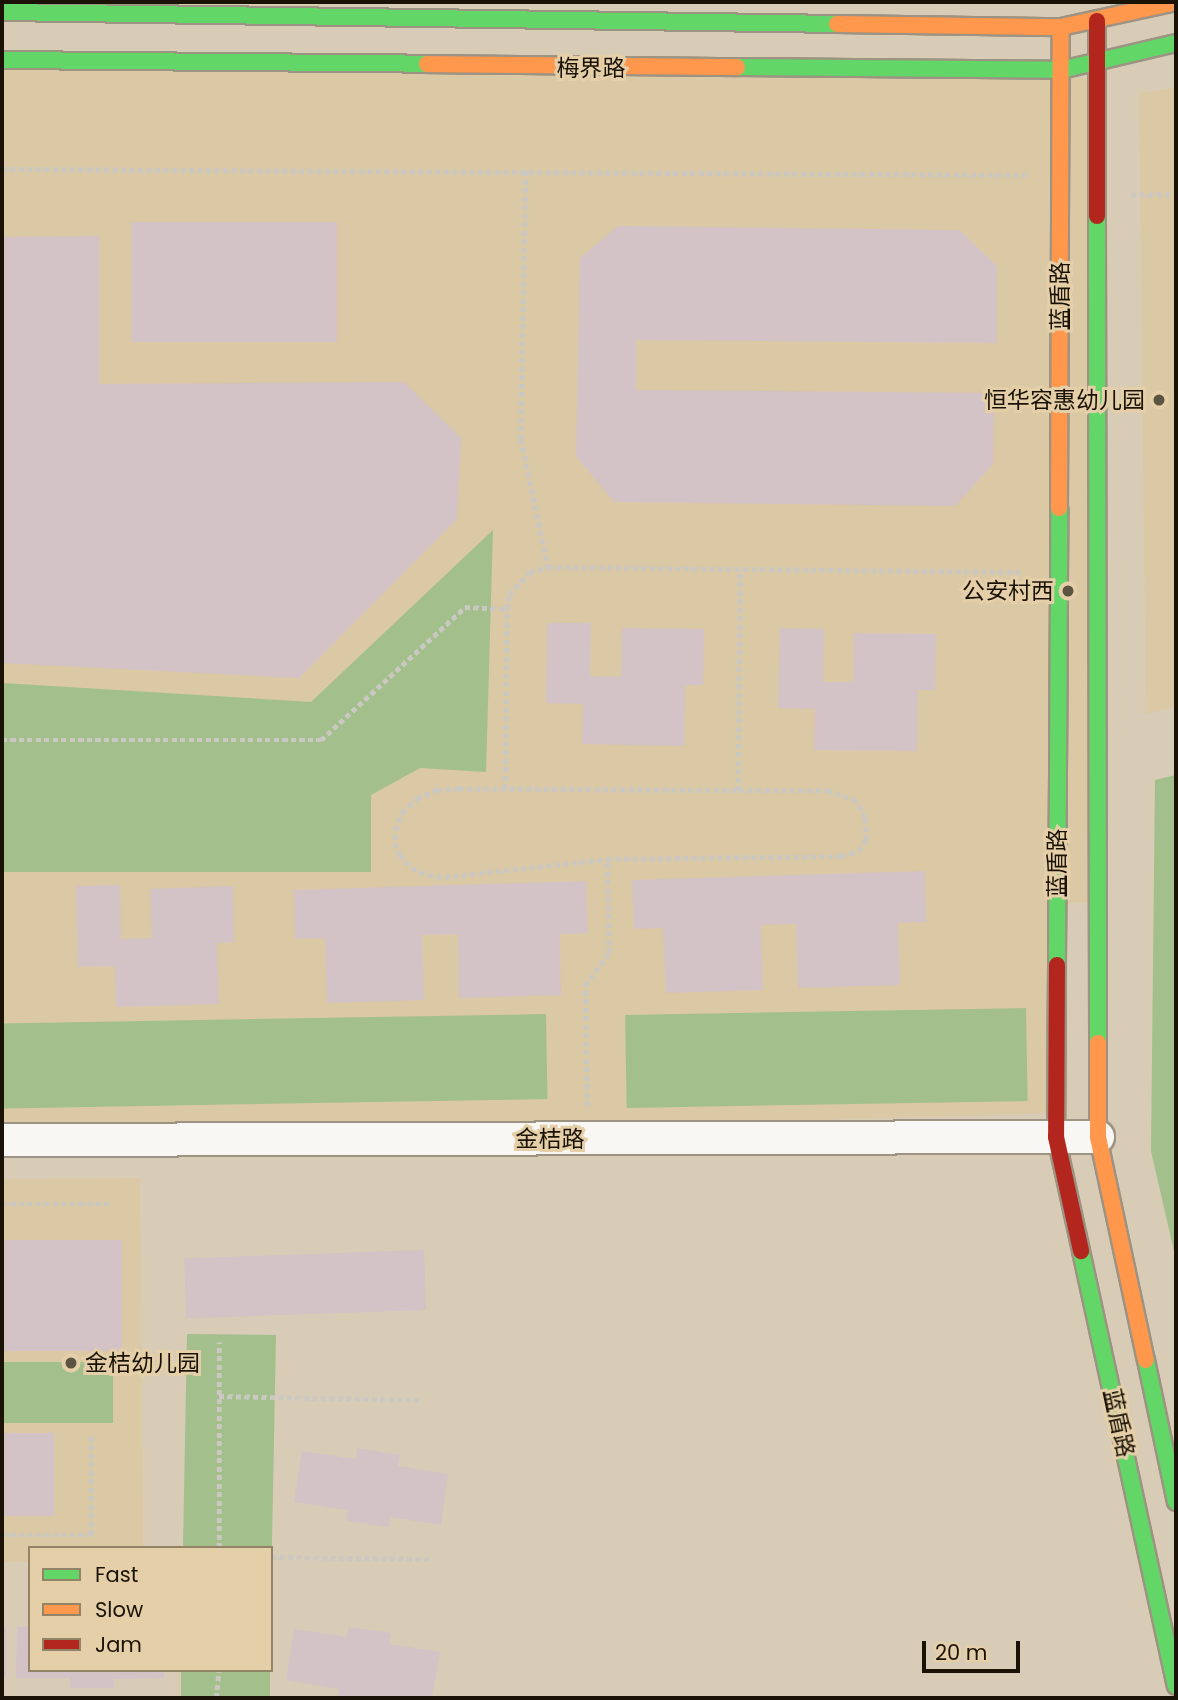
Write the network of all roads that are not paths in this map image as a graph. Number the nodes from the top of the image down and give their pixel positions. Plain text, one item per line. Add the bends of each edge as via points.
1 (1176, 2) edge
2 (2, 12) edge
3 (1097, 21) junction
4 (1061, 27) junction
5 (1176, 43) edge
6 (1098, 58) junction
7 (2, 60) edge
8 (1060, 70) junction
9 (1056, 1137) junction
10 (1098, 1137) junction
11 (2, 1140) edge
12 (1176, 1502) edge
13 (1176, 1686) edge

1 - 3 street
2 - 4 street
3 - 4 street
3 - 6 street, 蓝盾路
4 - 8 street, 蓝盾路
5 - 6 street, 梅界路
6 - 8 street, 梅界路
6 - 10 street, 蓝盾路
7 - 8 street, 梅界路
8 - 9 street, 蓝盾路
9 - 10 street, 金桔路
9 - 11 street, 金桔路
9 - 13 street, 蓝盾路
10 - 12 street, 蓝盾路

